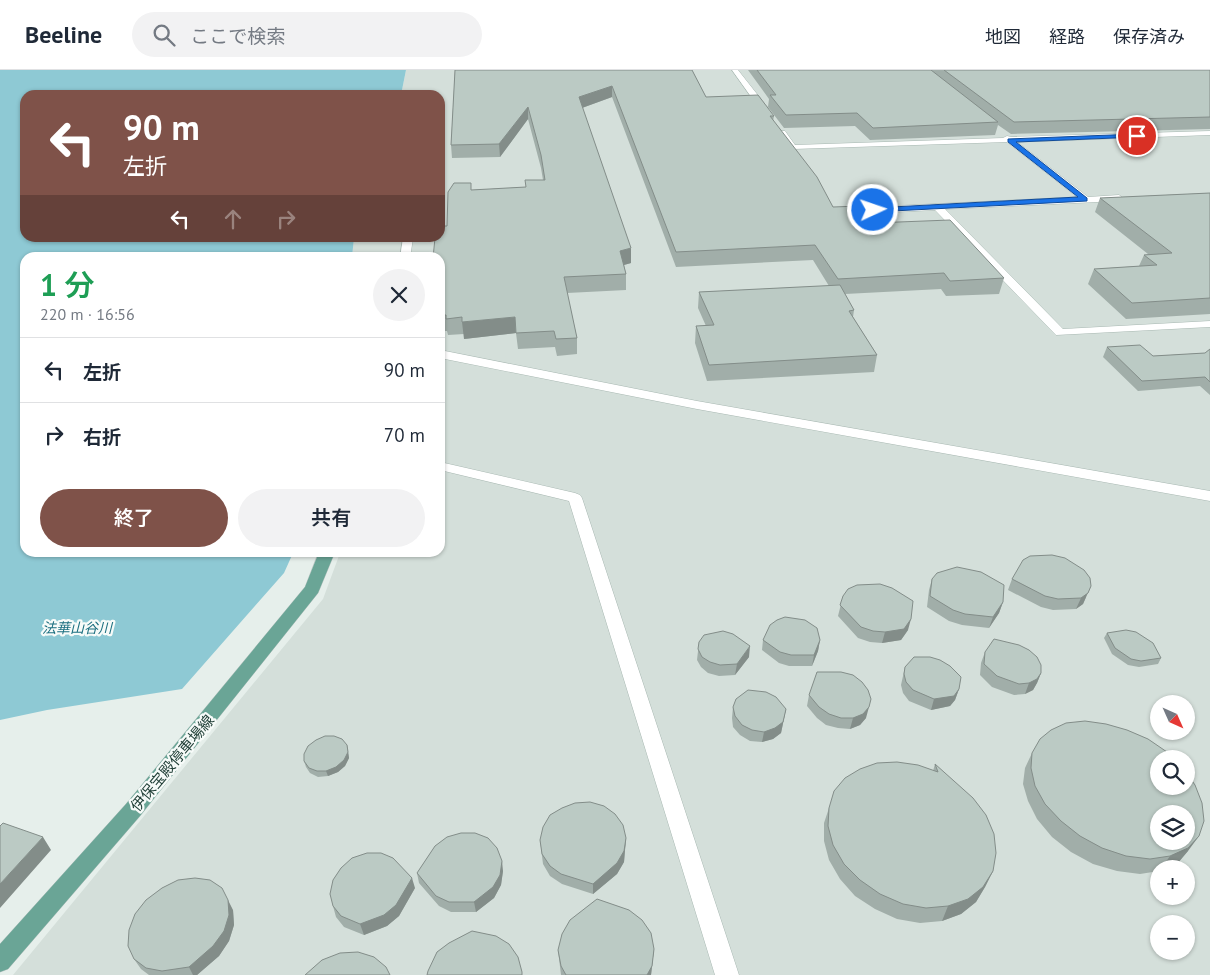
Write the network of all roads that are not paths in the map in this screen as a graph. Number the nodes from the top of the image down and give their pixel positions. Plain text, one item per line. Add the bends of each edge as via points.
1 (735, 70) edge
2 (770, 116) edge
3 (775, 124) edge
4 (995, 129) edge
5 (1210, 133) edge
6 (1010, 141) junction
7 (1133, 197) edge
8 (1085, 199) junction
9 (938, 207) junction
10 (873, 210) dead end
11 (1210, 324) edge
12 (445, 355) edge
13 (445, 467) edge
14 (1210, 496) edge
15 (325, 557) edge
16 (0, 961) edge
17 (727, 975) edge

1 - 2 street
3 - 6 street via 793,148
4 - 6 street
5 - 6 street
6 - 8 street
7 - 8 street
8 - 9 street
9 - 10 street
9 - 11 street via 1060,333
12 - 14 street via 697,405
13 - 17 street via 575,498
15 - 16 main road, 伊保宝殿停車場線 via 312,590 133,810

